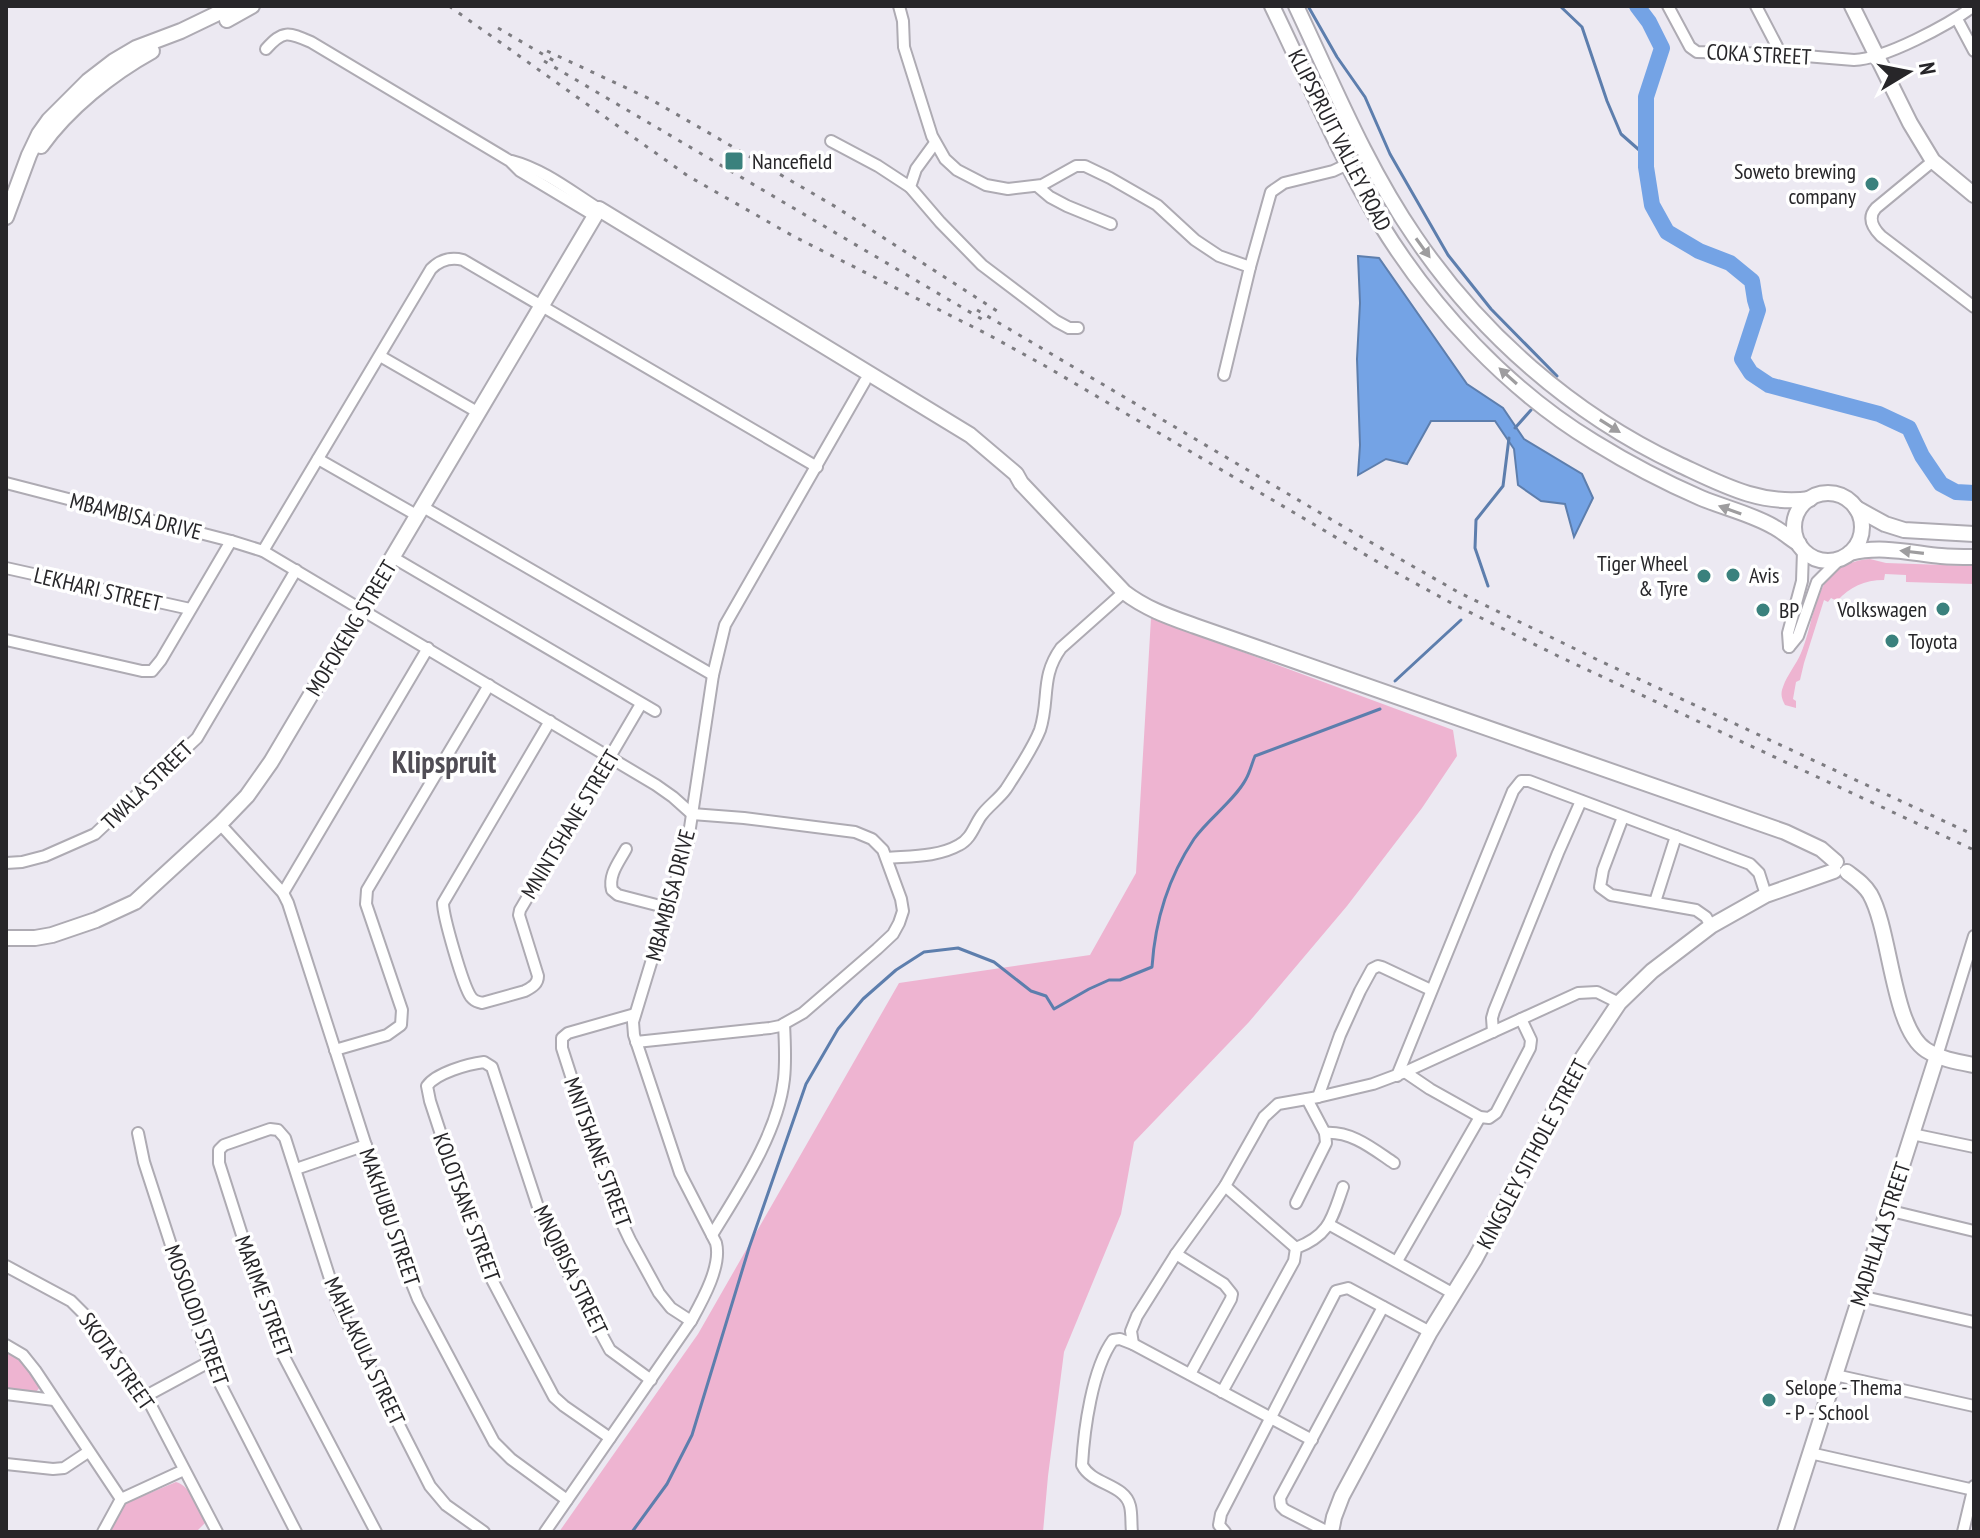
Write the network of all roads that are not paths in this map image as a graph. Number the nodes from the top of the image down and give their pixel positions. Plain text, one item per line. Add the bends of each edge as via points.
1 (233, 6) edge
2 (252, 6) edge
3 (899, 6) edge
4 (1272, 6) edge
5 (1296, 6) edge
6 (1668, 6) edge
7 (1756, 6) edge
8 (1852, 6) edge
9 (1974, 6) edge
10 (1957, 19) junction
11 (266, 49) dead end
12 (1974, 51) edge
13 (1781, 54) junction
14 (1876, 56) junction
15 (831, 141) dead end
16 (935, 143) junction
17 (1933, 161) junction
18 (1348, 164) junction
19 (25, 169) junction
20 (1037, 186) junction
21 (910, 187) junction
22 (1974, 195) edge
23 (7, 210) edge
24 (597, 213) junction
25 (1111, 224) dead end
26 (1250, 267) junction
27 (1974, 307) edge
28 (542, 308) junction
29 (1078, 328) dead end
30 (380, 356) junction
31 (1224, 375) dead end
32 (865, 381) junction
33 (479, 413) junction
34 (318, 459) junction
35 (817, 467) junction
36 (6, 483) edge
37 (1021, 483) junction
38 (1810, 499) junction
39 (1856, 507) junction
40 (420, 511) junction
41 (1974, 534) edge
42 (231, 541) junction
43 (1801, 548) junction
44 (263, 551) junction
45 (1845, 556) junction
46 (1974, 557) edge
47 (394, 558) junction
48 (6, 568) edge
49 (296, 570) junction
50 (1124, 592) junction
51 (190, 609) junction
52 (362, 609) junction
53 (6, 640) edge
54 (428, 648) junction
55 (713, 675) junction
56 (489, 685) junction
57 (641, 704) junction
58 (655, 711) dead end
59 (550, 721) junction
60 (610, 758) junction
61 (1581, 801) junction
62 (692, 814) junction
63 (1623, 817) junction
64 (220, 824) junction
65 (1676, 836) junction
66 (626, 849) dead end
67 (887, 858) junction
68 (6, 863) edge
69 (1839, 868) junction
70 (283, 893) junction
71 (1766, 895) junction
72 (1655, 902) junction
73 (668, 908) junction
74 (1711, 926) junction
75 (1974, 936) edge
76 (6, 938) edge
77 (1431, 990) junction
78 (1619, 1003) junction
79 (635, 1014) junction
80 (1521, 1019) junction
81 (784, 1024) junction
82 (1493, 1032) junction
83 (636, 1042) junction
84 (335, 1050) junction
85 (1937, 1056) junction
86 (476, 1063) joint
87 (1974, 1065) edge
88 (1401, 1074) junction
89 (1312, 1098) junction
90 (1480, 1117) junction
91 (138, 1133) dead end
92 (1325, 1133) junction
93 (1912, 1134) junction
94 (366, 1145) junction
95 (1974, 1147) edge
96 (1394, 1163) dead end
97 (296, 1169) junction
98 (1225, 1186) junction
99 (1343, 1187) dead end
100 (1296, 1203) dead end
101 (1887, 1210) junction
102 (1330, 1225) junction
103 (1974, 1231) edge
104 (712, 1235) junction
105 (1296, 1248) junction
106 (1176, 1254) junction
107 (1397, 1261) junction
108 (6, 1266) edge
109 (1454, 1294) junction
110 (1860, 1296) junction
111 (1383, 1307) junction
112 (691, 1321) junction
113 (1974, 1322) edge
114 (1430, 1332) junction
115 (1133, 1344) junction
116 (6, 1345) edge
117 (209, 1362) junction
118 (1190, 1374) junction
119 (1835, 1375) junction
120 (651, 1380) junction
121 (1222, 1392) junction
122 (6, 1394) edge
123 (146, 1396) junction
124 (54, 1400) junction
125 (1974, 1406) edge
126 (1271, 1418) junction
127 (610, 1438) junction
128 (1312, 1440) junction
129 (88, 1452) junction
130 (1810, 1453) junction
131 (6, 1464) edge
132 (184, 1470) junction
133 (1974, 1488) edge
134 (121, 1499) junction
135 (567, 1500) junction
136 (1789, 1531) edge
137 (103, 1532) edge
138 (217, 1532) edge
139 (296, 1532) edge
140 (376, 1532) edge
141 (484, 1532) edge
142 (545, 1532) edge
143 (1132, 1532) edge
144 (1225, 1532) edge
145 (1329, 1532) edge
146 (1963, 1532) edge

1 - 19 street via 136,48 101,70 49,120
2 - 19 street via 123,67 57,128
3 - 16 street via 904,47
4 - 18 street, KLIPSPRUIT VALLEY ROAD
5 -> 38 street, KLIPSPRUIT VALLEY ROAD via 1414,237 1514,352 1593,416 1657,454 1766,499
6 - 13 street, COKA STREET via 1694,50
7 - 13 street
8 - 14 street
9 - 10 street
10 - 12 street
10 - 14 street
11 - 24 street via 282,35 311,42 510,161 537,171
13 - 14 street, COKA STREET via 1854,60
14 - 17 street
15 - 21 street
16 - 20 street via 951,165 986,185
16 - 21 street
17 - 22 street
17 - 27 street via 1876,208 1872,221 1881,236
18 - 26 street via 1274,189
43 -> 18 street, KLIPSPRUIT VALLEY ROAD via 1770,525 1655,478 1535,400 1442,308 1394,245
19 - 23 street
20 - 25 street via 1067,206
20 - 26 street via 1085,166 1157,205 1219,256
21 - 29 street via 982,265 1056,321
24 - 28 street, MOFOKENG STREET
24 - 32 street
24 - 37 street via 956,426 996,455
26 - 31 street
28 - 30 street via 463,260 446,259 431,269
28 - 33 street, MOFOKENG STREET
28 - 35 street
30 - 33 street
30 - 34 street
32 - 35 street
32 - 37 street via 978,449
33 - 40 street, MOFOKENG STREET
34 - 40 street
34 - 44 street
35 - 55 street via 728,617
36 - 42 street, MBAMBISA DRIVE
37 - 50 street
38 - 39 street via 1837,494
38 - 43 street via 1795,519
39 - 41 street via 1904,530
39 - 45 street via 1862,531
40 - 47 street, MOFOKENG STREET
40 - 55 street
42 - 44 street, MBAMBISA DRIVE
42 - 51 street
43 - 45 street via 1819,560
43 - 45 street via 1803,574 1789,647 1821,577
44 - 49 street, MBAMBISA DRIVE
46 -> 45 street via 1884,549
47 - 52 street, MOFOKENG STREET
47 - 57 street
48 - 51 street, LEKHARI STREET
49 - 52 street, MBAMBISA DRIVE
49 - 68 street, TWALA STREET via 197,738 95,834 45,856
50 - 67 street via 1054,658 1035,740 968,838 927,855
50 - 69 street via 1195,626 1785,832 1821,849
51 - 53 street via 158,666 147,672
52 - 54 street, MBAMBISA DRIVE
52 - 64 street, MOFOKENG STREET via 260,779
54 - 56 street, MBAMBISA DRIVE
54 - 70 street
55 - 62 street
56 - 59 street, MBAMBISA DRIVE
56 - 84 street via 367,890 366,904 402,1010 401,1025 387,1035
57 - 58 street
57 - 60 street, MNINTSHANE STREET
59 - 60 street, MBAMBISA DRIVE
59 - 60 street, MNINTSHANE STREET via 443,903 472,998 482,1003 525,991 538,981 520,910
60 - 62 street, MBAMBISA DRIVE
61 - 63 street
61 - 77 street via 1529,781 1518,784
61 - 82 street via 1494,1011
62 - 67 street via 855,832 872,839
62 - 73 street, MBAMBISA DRIVE
63 - 65 street
63 - 72 street via 1600,887 1611,895
64 - 70 street, MAKHUBU STREET
64 - 76 street, MOFOKENG STREET via 130,904 52,935
65 - 71 street via 1753,866
65 - 72 street
66 - 73 street via 612,875 612,890
67 - 81 street via 903,905 893,934
69 - 71 street, KINGSLEY SITHOLE STREET
69 - 85 street via 1862,884 1875,906 1909,1031
70 - 84 street, MAKHUBU STREET
71 - 74 street, KINGSLEY SITHOLE STREET
72 - 74 street via 1696,910
73 - 79 street, MBAMBISA DRIVE
74 - 78 street, KINGSLEY SITHOLE STREET
75 - 85 street, MADHLALA STREET
77 - 88 street
77 - 89 street via 1382,967 1372,969
78 - 80 street via 1584,991
78 - 109 street, KINGSLEY SITHOLE STREET via 1583,1057
79 - 83 street, MBAMBISA DRIVE
79 - 112 street, MNITSHANE STREET via 568,1033 562,1048 611,1200 659,1293
80 - 82 street
80 - 90 street via 1531,1040 1529,1052 1496,1113
81 - 83 street
81 - 104 street via 784,1082 776,1113 750,1174
82 - 88 street
83 - 104 street, MBAMBISA DRIVE via 680,1173
84 - 94 street, MAKHUBU STREET
85 - 87 street
85 - 93 street, MADHLALA STREET
86 - 120 street, MNQIBISA STREET via 489,1064 495,1074 546,1228 604,1341
86 - 127 street, KOLOTSANE STREET via 436,1077 427,1091 474,1237 554,1397
88 - 89 street
88 - 90 street
89 - 92 street
89 - 98 street via 1278,1104 1268,1112
90 - 107 street
91 - 117 street, MOSOLODI STREET
92 - 96 street via 1359,1141
92 - 100 street via 1323,1151
93 - 95 street
93 - 101 street, MADHLALA STREET
94 - 97 street
94 - 135 street, MAKHUBU STREET via 418,1299 487,1430 511,1459
97 - 140 street, MARIME STREET via 282,1132 274,1129 224,1145 218,1154 282,1353
97 - 141 street, MAHLAKULA STREET via 339,1307 409,1446 440,1500
98 - 105 street
98 - 106 street
99 - 102 street
101 - 103 street
101 - 110 street, MADHLALA STREET
102 - 105 street
102 - 107 street
104 - 112 street, MBAMBISA DRIVE via 715,1267
105 - 121 street via 1294,1261
106 - 115 street via 1137,1316
106 - 118 street via 1232,1294
107 - 109 street
108 - 123 street, SKOTA STREET via 79,1307
109 - 114 street, KINGSLEY SITHOLE STREET
110 - 113 street
110 - 119 street, MADHLALA STREET
111 - 114 street
111 - 126 street via 1348,1288 1336,1291
111 - 128 street
112 - 120 street, MBAMBISA DRIVE
114 - 145 street, KINGSLEY SITHOLE STREET via 1342,1496
115 - 118 street
115 - 143 street via 1117,1338 1108,1348 1093,1387 1082,1465 1127,1499
116 - 124 street via 23,1355
117 - 123 street
117 - 139 street, MOSOLODI STREET
118 - 121 street
119 - 125 street
119 - 130 street, MADHLALA STREET
120 - 127 street, MBAMBISA DRIVE
121 - 126 street
122 - 124 street
123 - 132 street, SKOTA STREET
124 - 129 street
126 - 128 street
126 - 144 street via 1221,1514 1219,1525
127 - 135 street, MBAMBISA DRIVE
128 - 145 street via 1280,1504
129 - 131 street via 64,1468
129 - 134 street
130 - 133 street
130 - 136 street, MADHLALA STREET
132 - 134 street
132 - 138 street, SKOTA STREET
133 - 146 street
134 - 137 street
135 - 142 street, MBAMBISA DRIVE

